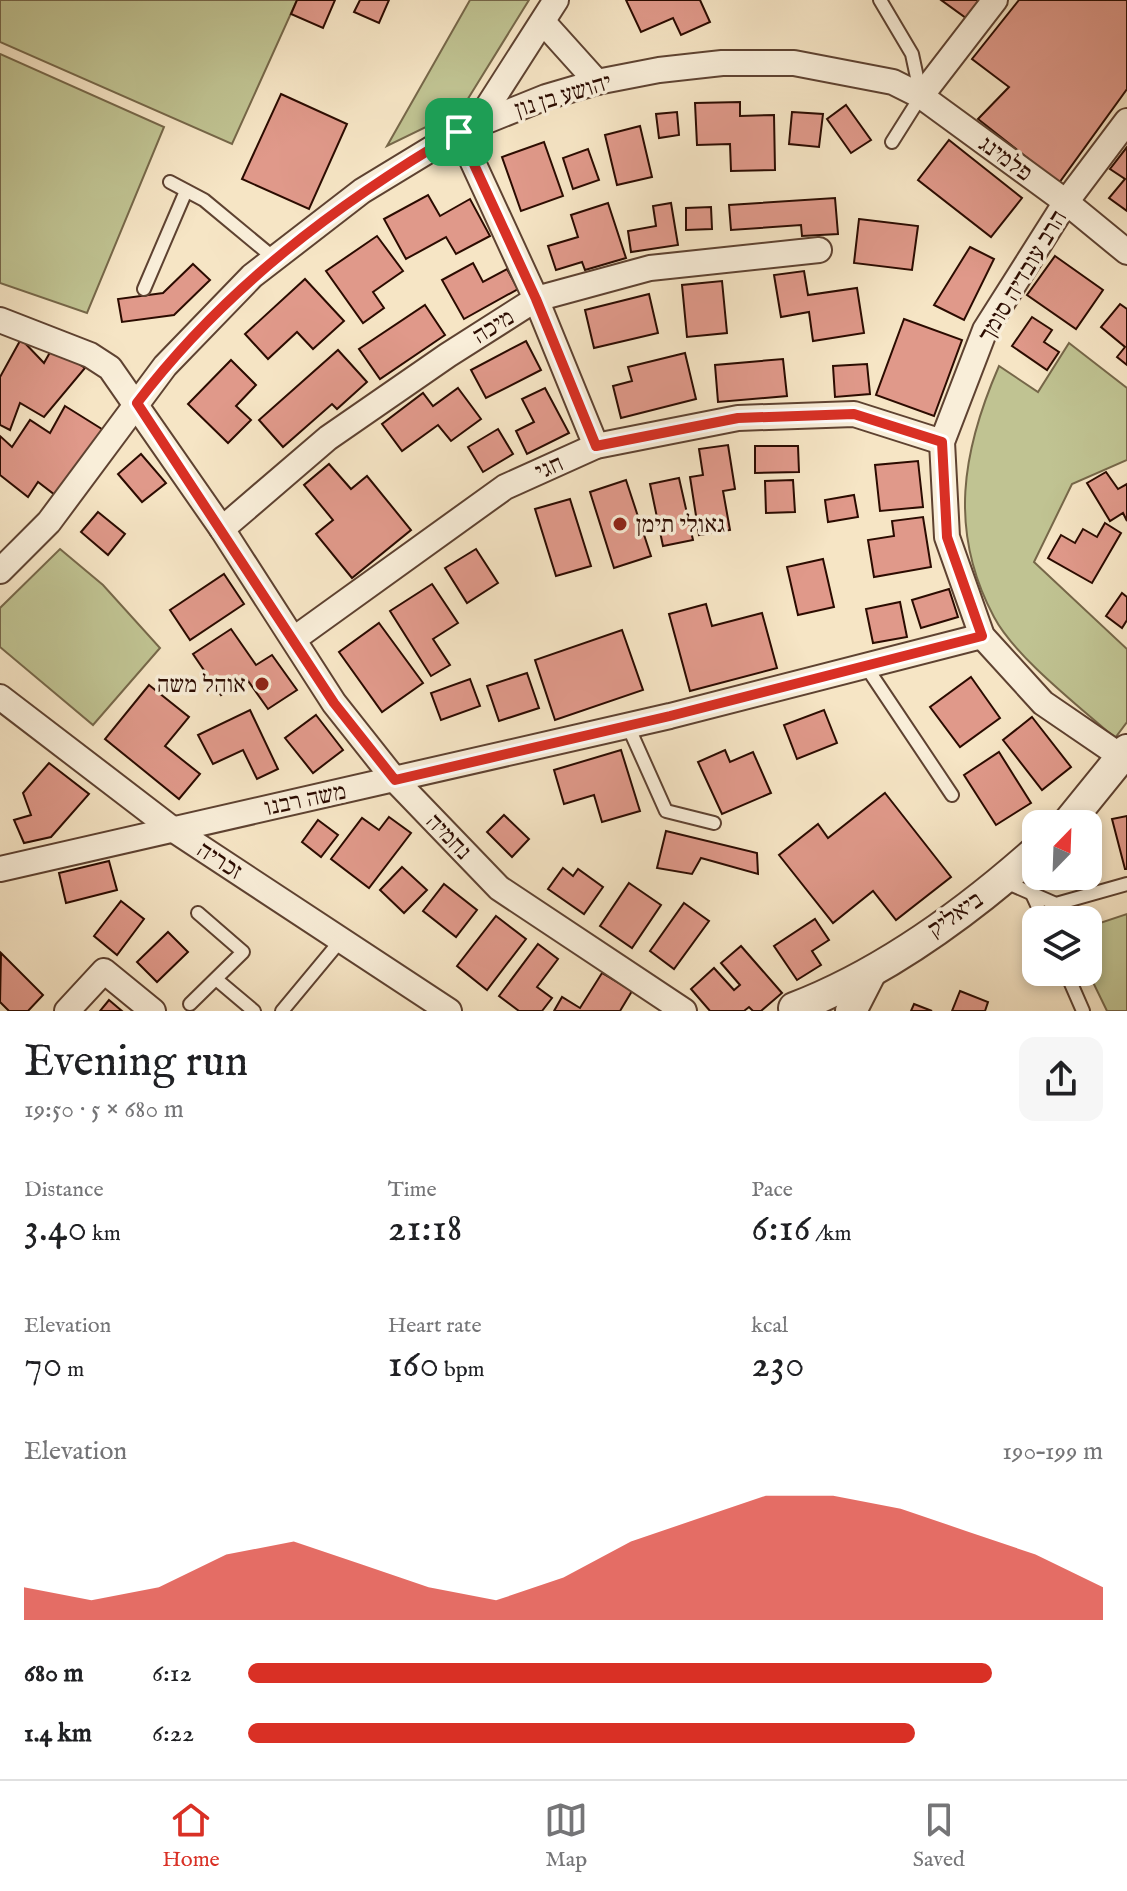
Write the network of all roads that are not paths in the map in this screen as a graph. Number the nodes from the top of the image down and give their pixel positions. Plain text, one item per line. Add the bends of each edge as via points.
1 (556, 0) edge
2 (880, 0) edge
3 (995, 0) edge
4 (543, 22) junction
5 (597, 82) junction
6 (921, 96) junction
7 (1127, 121) edge
8 (467, 128) junction
9 (892, 142) dead end
10 (170, 182) dead end
11 (186, 191) junction
12 (1066, 202) junction
13 (819, 250) dead end
14 (1127, 252) edge
15 (274, 258) junction
16 (144, 289) dead end
17 (536, 299) junction
18 (0, 320) edge
19 (137, 403) junction
20 (942, 442) junction
21 (596, 446) junction
22 (222, 529) junction
23 (0, 571) edge
24 (982, 636) junction
25 (294, 639) junction
26 (867, 668) junction
27 (0, 697) edge
28 (628, 726) junction
29 (1124, 754) edge
30 (395, 780) junction
31 (952, 795) dead end
32 (1078, 810) edge
33 (714, 823) dead end
34 (171, 828) junction
35 (1022, 864) edge
36 (0, 869) edge
37 (1003, 881) junction
38 (1127, 884) edge
39 (1032, 894) junction
40 (1038, 906) edge
41 (198, 913) dead end
42 (341, 940) junction
43 (870, 974) junction
44 (216, 979) junction
45 (1072, 986) edge
46 (190, 1004) dead end
47 (794, 1010) edge
48 (67, 1011) edge
49 (153, 1011) edge
50 (254, 1011) edge
51 (282, 1011) edge
52 (449, 1011) edge
53 (684, 1011) edge
54 (851, 1011) edge
55 (1083, 1011) edge

1 - 4 street
2 - 6 lane via 912,54
3 - 6 street
4 - 5 street
4 - 8 street
5 - 6 street, יהושע בן נון via 722,63 794,63 893,82
5 - 8 street, יהושע בן נון
6 - 9 lane
6 - 12 street, פלמינג
7 - 12 street, הרב עובדיה סומך
8 - 15 street, יהושע בן נון via 362,191
8 - 17 street
10 - 11 lane
11 - 15 lane
11 - 16 lane
12 - 14 street, פלמינג
12 - 20 street, הרב עובדיה סומך via 985,330
13 - 17 street, מיכה via 650,268
15 - 19 street, יהושע בן נון via 165,366
17 - 21 street
17 - 22 street, מיכה via 328,438
18 - 19 street, נחמיה via 90,355 110,368
19 - 22 street, נחמיה
19 - 23 street, יהושע בן נון via 49,522
20 - 21 street, חגי via 854,414 738,418
20 - 24 street, הרב עובדיה סומך via 947,537
21 - 25 street, חגי via 505,487
22 - 25 street, נחמיה
24 - 26 street, משה רבנו
24 - 29 street, הרב עובדיה סומך via 1043,703
25 - 30 street, נחמיה via 334,703
26 - 28 street, משה רבנו
26 - 31 lane
27 - 34 street, זכריה
28 - 30 street, משה רבנו
28 - 33 lane via 666,811
29 - 32 street
30 - 34 street, משה רבנו
30 - 53 street, נחמיה via 499,888
34 - 36 street, משה רבנו
34 - 42 street, זכריה
35 - 37 street, ביאליק
37 - 39 lane
37 - 43 street, ביאליק
38 - 39 lane via 1056,904
39 - 40 lane
41 - 44 lane via 243,952
42 - 51 lane
42 - 52 street, זכריה
43 - 47 street, ביאליק
43 - 54 street, ביאליק
44 - 46 lane
44 - 50 lane
45 - 55 lane
48 - 49 street via 104,971

